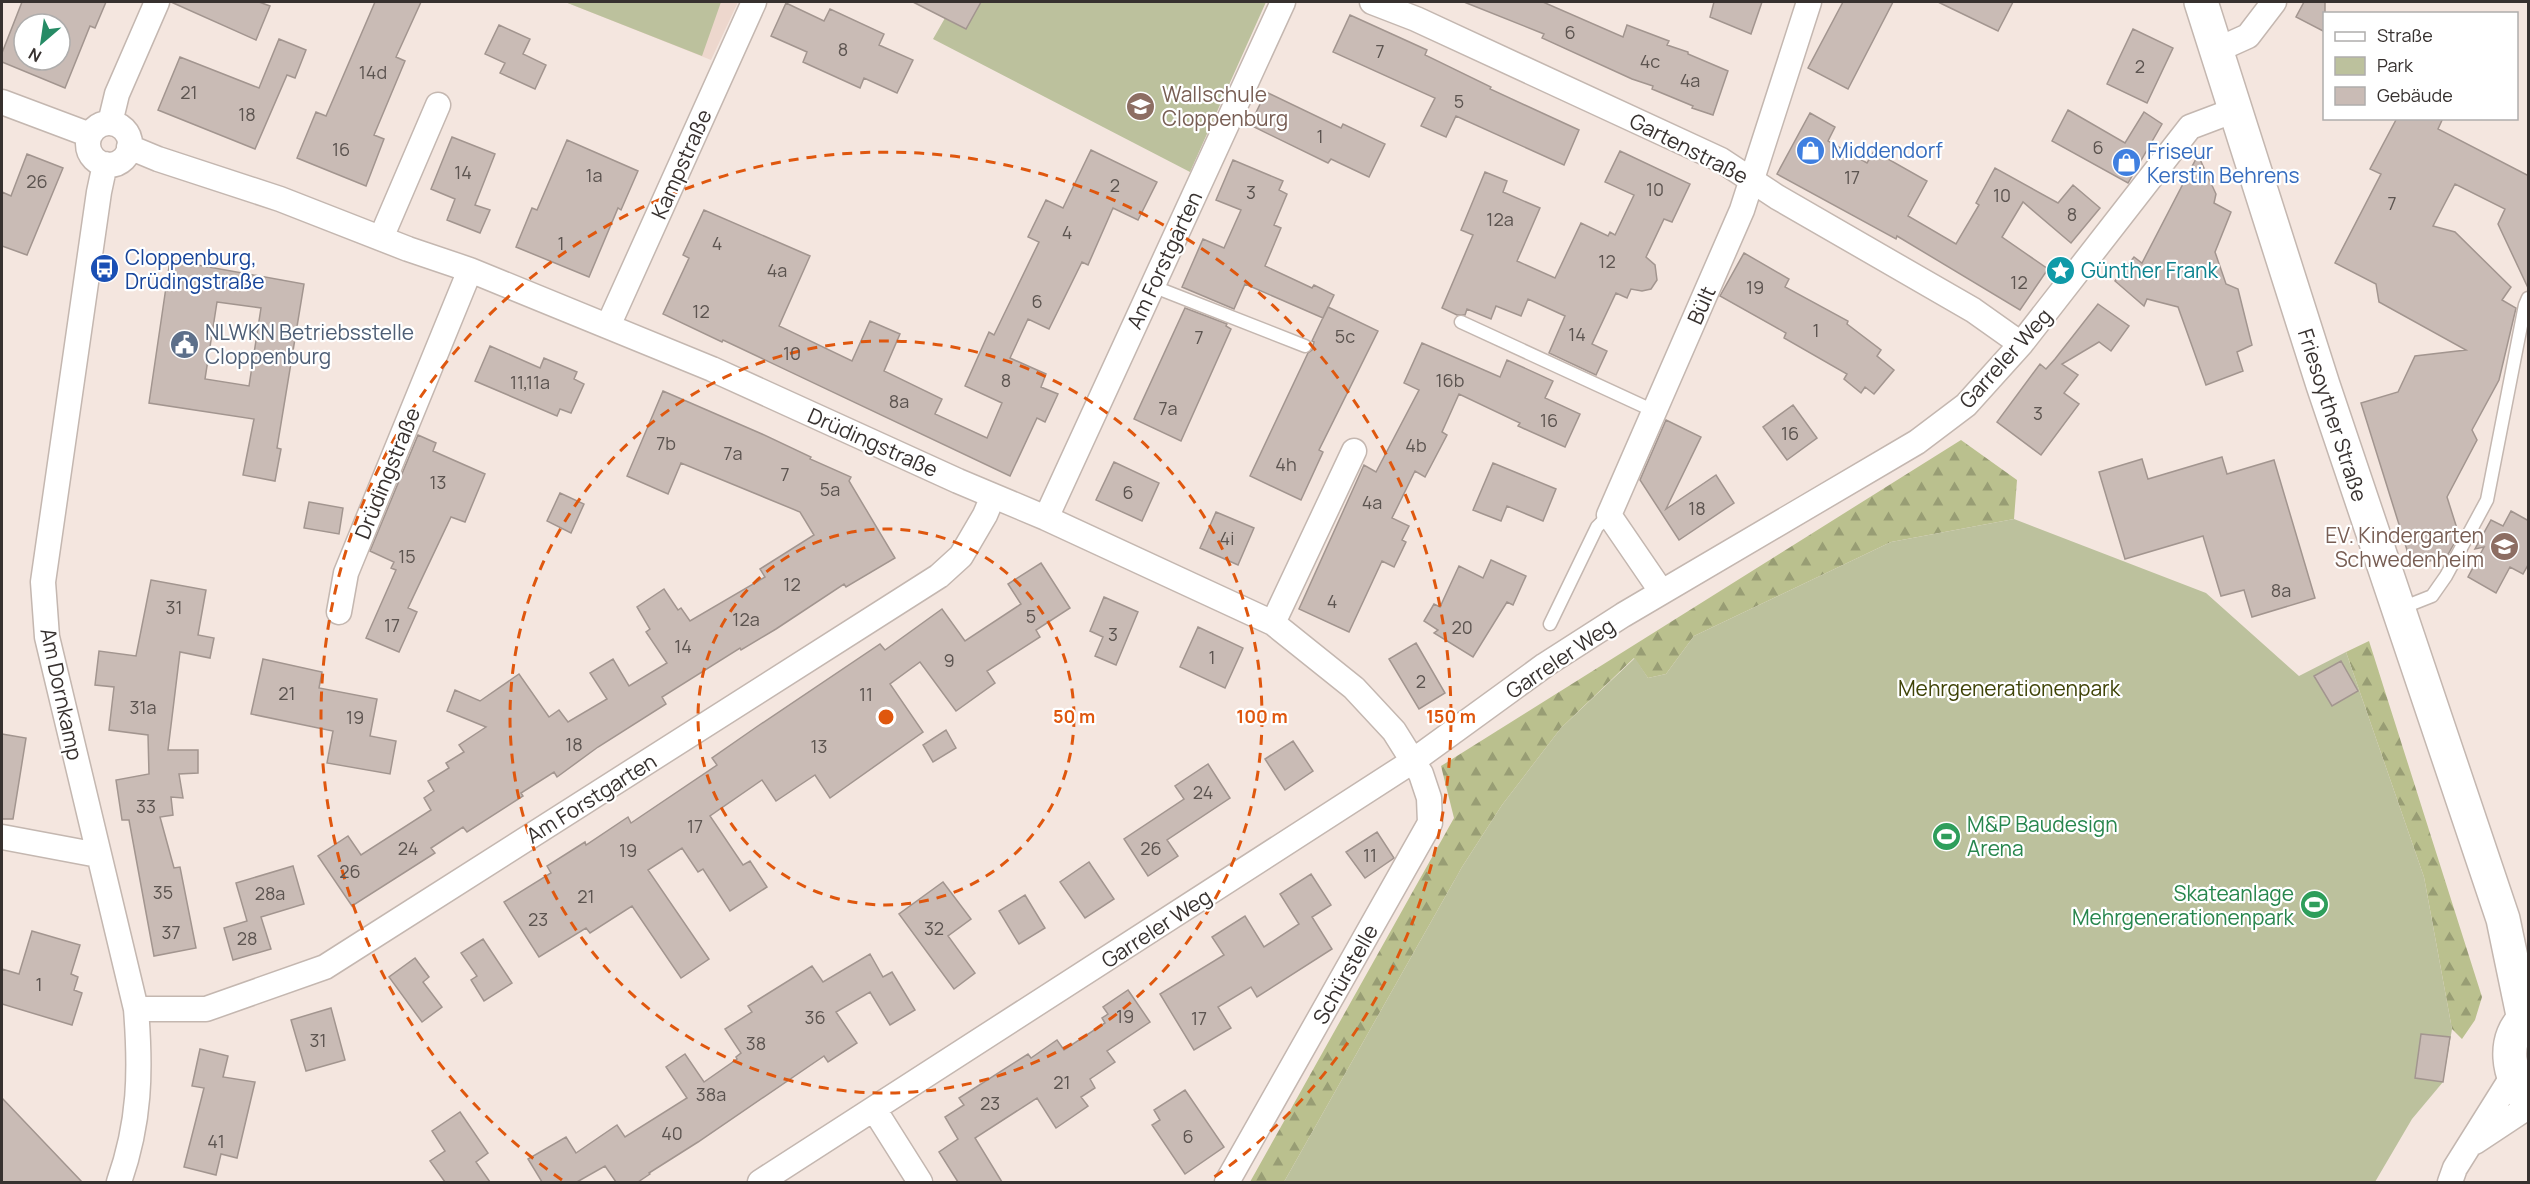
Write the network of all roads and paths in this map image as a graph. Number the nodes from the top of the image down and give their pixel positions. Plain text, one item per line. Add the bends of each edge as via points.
1 (157, 2) edge
2 (754, 2) edge
3 (1283, 2) edge
4 (1372, 2) edge
5 (1809, 2) edge
6 (2201, 2) edge
7 (2274, 2) edge
8 (2221, 64) junction
9 (2, 102) edge
10 (438, 105) dead end
11 (2235, 110) junction
12 (110, 123) junction
13 (90, 135) junction
14 (129, 147) junction
15 (105, 164) junction
16 (1753, 179) junction
17 (381, 238) junction
18 (470, 270) junction
19 (1152, 286) junction
20 (2529, 298) edge
21 (1461, 322) dead end
22 (608, 326) junction
23 (2021, 344) junction
24 (1305, 346) dead end
25 (1654, 411) junction
26 (1354, 451) dead end
27 (993, 496) junction
28 (1609, 515) junction
29 (1046, 518) junction
30 (1661, 591) junction
31 (2397, 610) junction
32 (339, 612) dead end
33 (1273, 623) junction
34 (1550, 624) dead end
35 (1413, 761) junction
36 (2, 837) edge
37 (99, 855) junction
38 (2503, 919) junction
39 (2529, 957) edge
40 (136, 1009) junction
41 (2526, 1018) edge
42 (2520, 1089) edge
43 (2529, 1107) edge
44 (874, 1109) junction
45 (2470, 1145) junction
46 (119, 1182) edge
47 (760, 1182) edge
48 (920, 1182) edge
49 (1227, 1182) edge
50 (2450, 1182) edge

1 - 12 street via 117,93
2 - 22 street, Kampstraße
3 - 19 street, Am Forstgarten
4 - 16 street, Gartenstraße via 1721,160
5 - 16 street, Bült
6 - 8 street, Friesoyther Straße
7 - 8 street
8 - 11 street, Friesoyther Straße
9 - 13 street
10 - 17 street
11 - 23 street, Garreler Weg via 2190,127
11 - 31 street, Friesoyther Straße
12 - 13 street via 102,124
12 - 14 street via 125,130
13 - 15 street via 92,156
14 - 15 street via 121,161
14 - 17 street, Drüdingstraße
15 - 37 street, Am Dornkamp via 43,582 46,637
16 - 23 street, Gartenstraße via 1777,197 1973,310
16 - 25 street, Bült
17 - 18 street, Drüdingstraße
18 - 22 street, Drüdingstraße
18 - 32 street, Drüdingstraße via 346,573
19 - 24 lane
19 - 29 street, Am Forstgarten
20 - 31 lane via 2487,500 2432,596
21 - 25 lane
22 - 27 street, Drüdingstraße
23 - 30 street, Garreler Weg via 1966,405 1917,442
25 - 28 street, Bült
26 - 33 street
27 - 29 street, Drüdingstraße
27 - 40 street, Am Forstgarten via 961,556 939,576 325,967 206,1009
28 - 30 street
28 - 34 lane via 1597,527
29 - 33 street, Drüdingstraße
30 - 35 street, Garreler Weg via 1545,665
31 - 38 street, Friesoyther Straße
33 - 35 street, Drüdingstraße via 1354,688 1394,731
35 - 44 street, Garreler Weg
35 - 49 street, Schürstelle via 1429,798 1430,823
36 - 37 street
37 - 40 street, Am Dornkamp
38 - 39 street, Friesoyther Straße
38 - 41 street, Friesoyther Straße
40 - 46 street, Am Dornkamp via 140,1056 137,1116
41 - 42 street, Friesoyther Straße via 2513,1040 2509,1058
42 - 45 street
43 - 45 street
44 - 47 street, Garreler Weg
44 - 48 street
45 - 50 street

